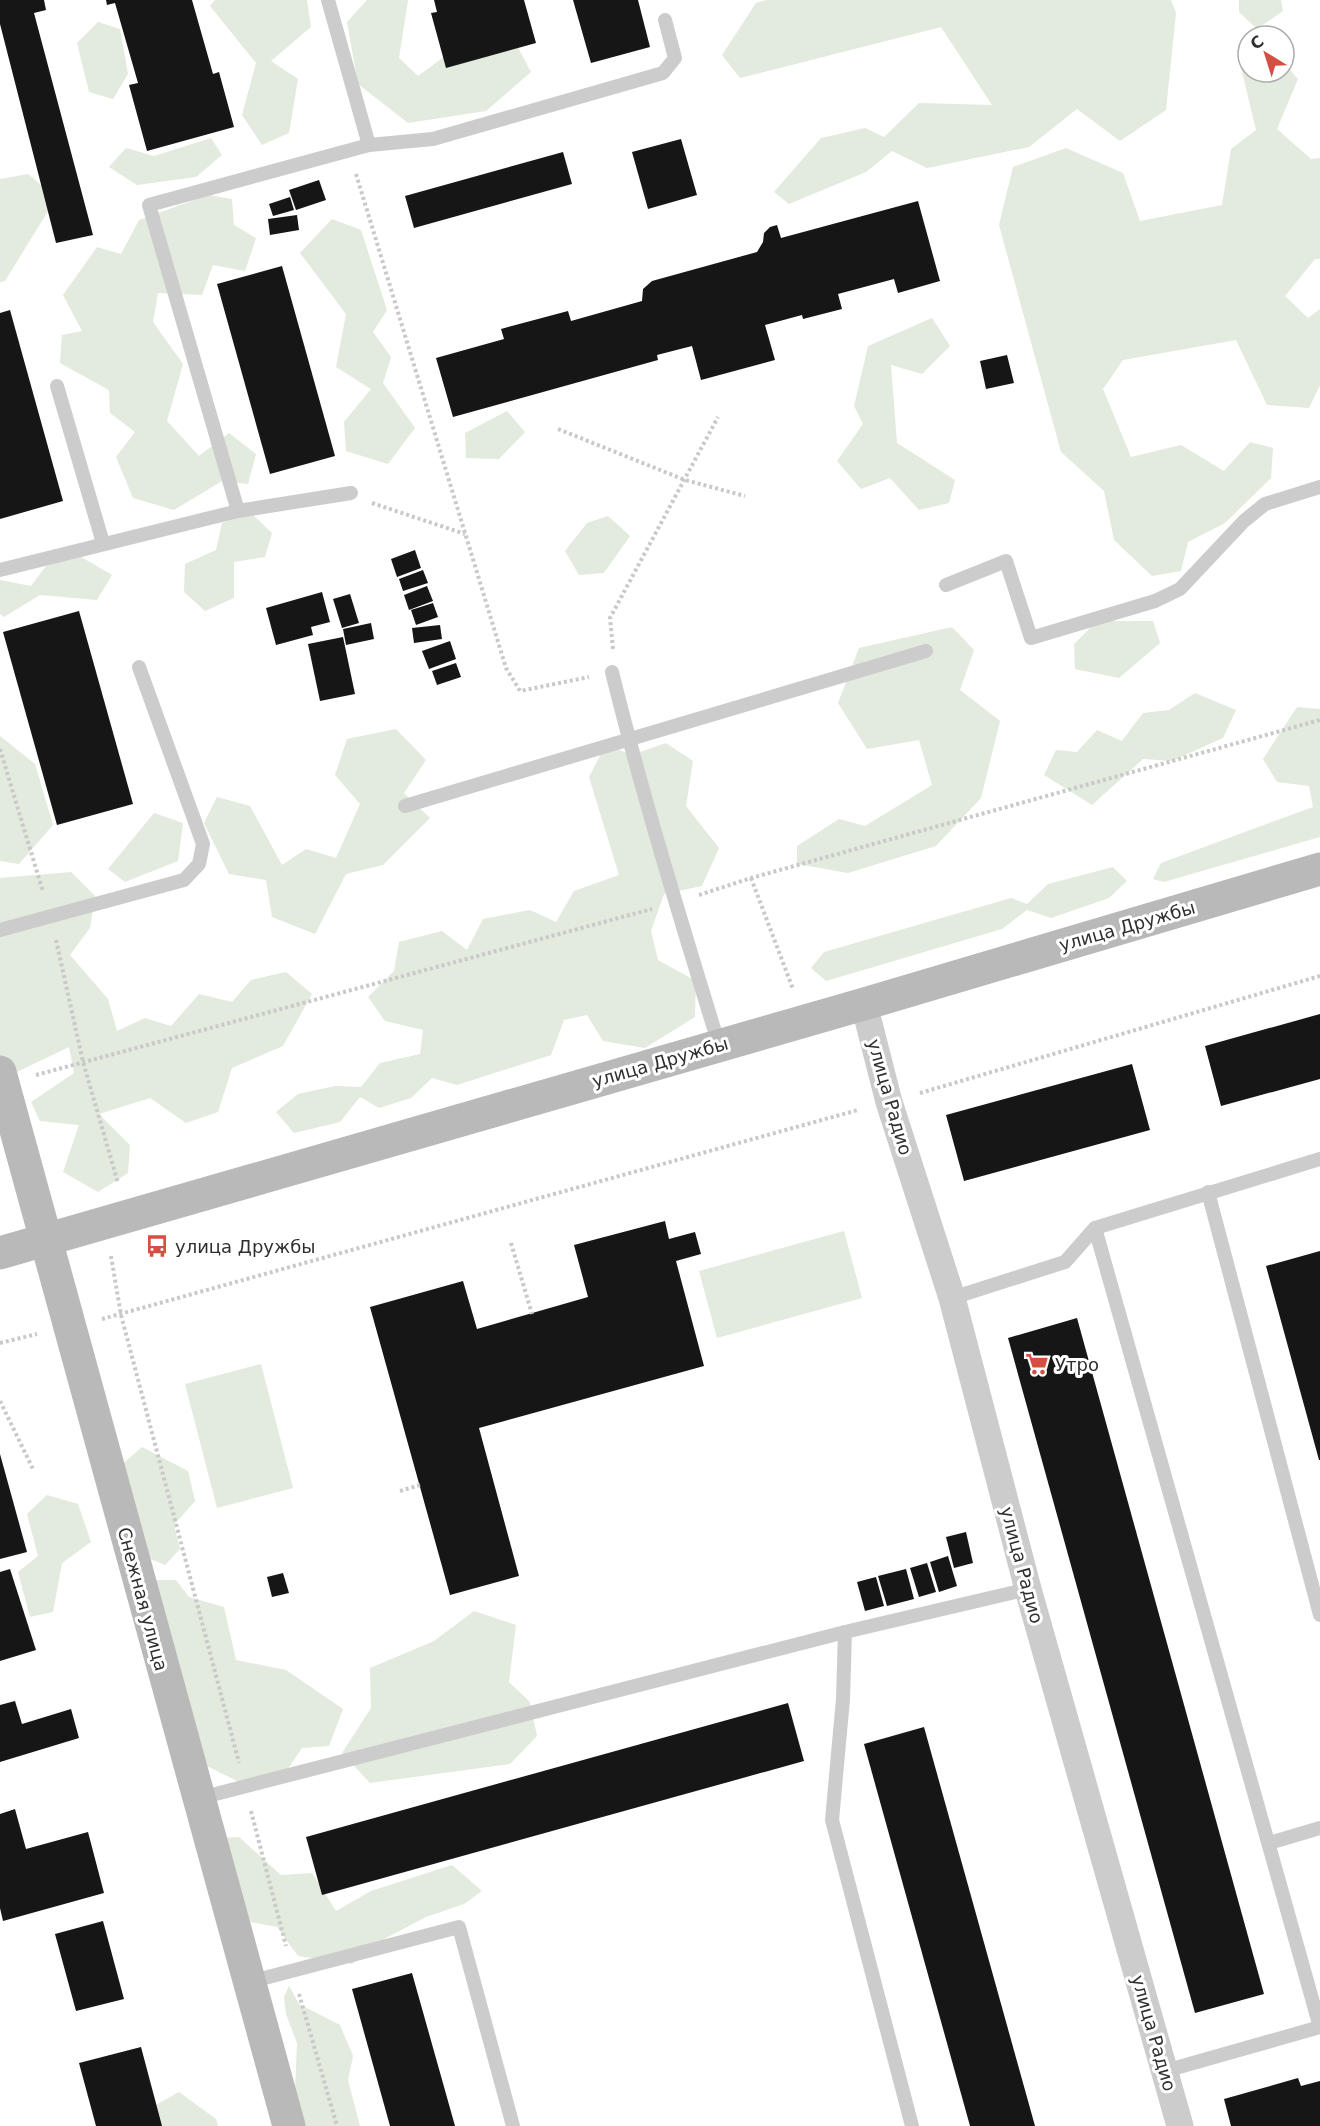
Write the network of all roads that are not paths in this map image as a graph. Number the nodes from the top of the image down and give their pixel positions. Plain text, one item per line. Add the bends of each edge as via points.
1 (328, 0) edge
2 (665, 20) dead end
3 (369, 145) junction
4 (57, 386) dead end
5 (1320, 488) edge
6 (351, 493) road end
7 (238, 512) junction
8 (103, 543) junction
9 (0, 570) edge
10 (946, 585) dead end
11 (926, 651) dead end
12 (139, 667) dead end
13 (612, 672) road end
14 (628, 740) junction
15 (405, 806) dead end
16 (1320, 869) edge
17 (0, 930) edge
18 (864, 1004) junction
19 (719, 1045) junction
20 (0, 1072) edge
21 (1320, 1159) edge
22 (1208, 1192) junction
23 (1095, 1228) junction
24 (47, 1240) junction
25 (0, 1253) edge
26 (952, 1298) junction
27 (1028, 1589) junction
28 (1320, 1615) edge
29 (845, 1632) junction
30 (198, 1798) junction
31 (1320, 1828) edge
32 (1269, 1843) junction
33 (249, 1982) junction
34 (1320, 2027) edge
35 (1165, 2071) junction
36 (289, 2126) edge
37 (513, 2126) edge
38 (912, 2126) edge
39 (1180, 2126) edge

1 - 3 lane
2 - 3 lane via 675,58 663,73 433,139
3 - 7 lane via 149,205
4 - 8 lane
5 - 10 lane via 1265,504 1179,589 1155,601 1031,638 1006,561
6 - 7 lane
7 - 8 lane
8 - 9 lane
11 - 14 lane
12 - 17 lane via 202,844 200,864 184,880
13 - 14 lane
14 - 15 lane
14 - 19 lane
16 - 18 street, улица Дружбы
18 - 19 street, улица Дружбы
18 - 26 street, улица Радио via 889,1102
19 - 24 street, улица Дружбы
20 - 24 street, Снежная улица
21 - 22 lane
22 - 23 lane
22 - 28 lane
23 - 26 lane via 1065,1262
23 - 32 lane
24 - 25 street, улица Дружбы
24 - 30 street, Снежная улица
26 - 27 street, улица Радио
27 - 29 lane
27 - 35 street, улица Радио
29 - 30 lane
29 - 38 lane via 832,1820
30 - 33 street, Снежная улица
31 - 32 lane
32 - 34 lane
33 - 36 street, Снежная улица
33 - 37 lane via 459,1927
34 - 35 lane
35 - 39 street, улица Радио

